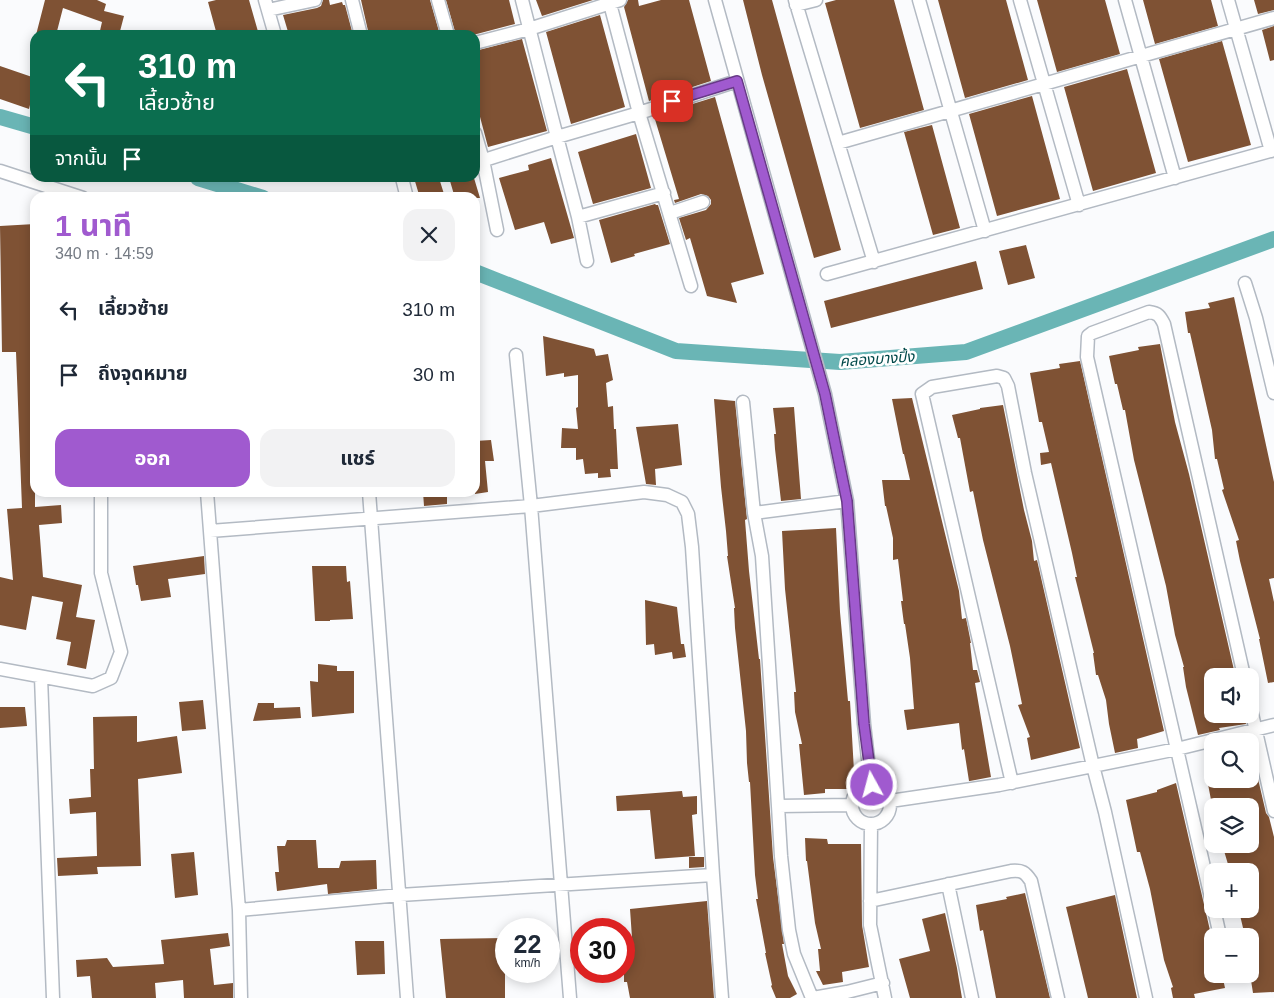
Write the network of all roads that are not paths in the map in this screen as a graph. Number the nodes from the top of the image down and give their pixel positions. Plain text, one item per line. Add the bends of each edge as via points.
1 (315, 0) edge
2 (352, 0) edge
3 (438, 0) edge
4 (522, 0) edge
5 (715, 0) edge
6 (816, 0) edge
7 (919, 0) edge
8 (1020, 0) edge
9 (1125, 0) edge
10 (1228, 0) edge
11 (613, 1) edge
12 (796, 3) edge
13 (267, 5) edge
14 (1274, 18) edge
15 (529, 28) junction
16 (1236, 28) junction
17 (274, 30) edge
18 (360, 30) edge
19 (447, 30) edge
20 (480, 42) edge
21 (1140, 55) junction
22 (737, 81) junction
23 (1044, 84) junction
24 (951, 110) junction
25 (639, 113) junction
26 (557, 137) junction
27 (838, 143) junction
28 (1272, 150) edge
29 (480, 162) edge
30 (480, 166) edge
31 (0, 172) edge
32 (1175, 178) junction
33 (30, 181) edge
34 (32, 182) edge
35 (65, 192) edge
36 (664, 193) junction
37 (702, 202) dead end
38 (1079, 205) junction
39 (670, 213) junction
40 (578, 217) junction
41 (497, 230) dead end
42 (985, 230) junction
43 (587, 261) dead end
44 (874, 262) junction
45 (827, 274) dead end
46 (1245, 283) dead end
47 (691, 286) dead end
48 (516, 355) dead end
49 (1274, 394) edge
50 (743, 402) dead end
51 (101, 497) edge
52 (207, 497) edge
53 (369, 497) edge
54 (847, 501) junction
55 (531, 506) junction
56 (754, 513) junction
57 (371, 518) junction
58 (210, 531) junction
59 (1242, 668) edge
60 (0, 670) edge
61 (41, 677) junction
62 (1254, 723) edge
63 (1274, 725) edge
64 (1256, 729) junction
65 (1177, 749) junction
66 (1092, 766) junction
67 (1012, 783) junction
68 (872, 785) junction
69 (890, 801) junction
70 (852, 805) junction
71 (778, 806) junction
72 (1274, 811) edge
73 (872, 824) junction
74 (1204, 867) edge
75 (713, 875) junction
76 (948, 884) junction
77 (561, 885) junction
78 (400, 895) junction
79 (870, 901) junction
80 (239, 910) junction
81 (883, 983) junction
82 (53, 998) edge
83 (242, 998) edge
84 (407, 998) edge
85 (570, 998) edge
86 (722, 998) edge
87 (813, 998) edge
88 (885, 998) edge
89 (972, 998) edge
90 (1058, 998) edge
91 (1146, 998) edge

1 - 13 street
2 - 18 street
3 - 19 street
4 - 15 street
5 - 22 street
6 - 12 street
7 - 24 street
8 - 23 street
9 - 21 street
10 - 16 street
11 - 15 street
11 - 25 street
12 - 27 street
13 - 17 street
14 - 16 street
15 - 20 street
15 - 26 street
16 - 21 street
16 - 28 street
21 - 23 street
21 - 32 street
22 - 25 street
22 - 54 street via 825,394
23 - 24 street
23 - 38 street
24 - 27 street
24 - 42 street
25 - 26 street
25 - 36 street
26 - 29 street
26 - 40 street
27 - 44 street
28 - 32 street
30 - 41 street
31 - 33 street
32 - 38 street
34 - 35 street
36 - 39 street
36 - 40 street
37 - 39 street
38 - 42 street
39 - 47 street
40 - 43 street
42 - 44 street
44 - 45 street
46 - 49 street
48 - 55 street
50 - 56 street
51 - 61 street via 101,573 121,652 112,678 93,686
52 - 58 street
53 - 57 street
54 - 56 street
54 - 68 street via 864,724
55 - 57 street
55 - 75 street via 644,492 668,495 682,502 688,514
55 - 77 street
56 - 71 street via 762,556
57 - 58 street
57 - 78 street
58 - 80 street
59 - 65 street via 1164,324 1161,316 1149,312 1092,333 1088,336 1087,357
60 - 61 street
61 - 82 street
62 - 64 street
63 - 64 street
64 - 65 street
64 - 72 street
65 - 66 street
65 - 74 street
66 - 67 street
66 - 67 street via 1008,386 1004,378 997,376 932,387 922,394 923,402
66 - 91 street
67 - 69 street
68 - 69 street via 887,793
68 - 70 street via 856,793
69 - 73 street via 887,817
70 - 71 street
70 - 73 street via 856,817
71 - 87 street via 789,930 794,954
73 - 79 street
75 - 77 street
75 - 86 street
76 - 79 street
76 - 89 street
76 - 90 street via 1011,870 1025,873 1031,881
77 - 78 street
77 - 85 street
78 - 80 street
78 - 84 street
79 - 81 street via 870,925
80 - 83 street
81 - 87 street
81 - 88 street

